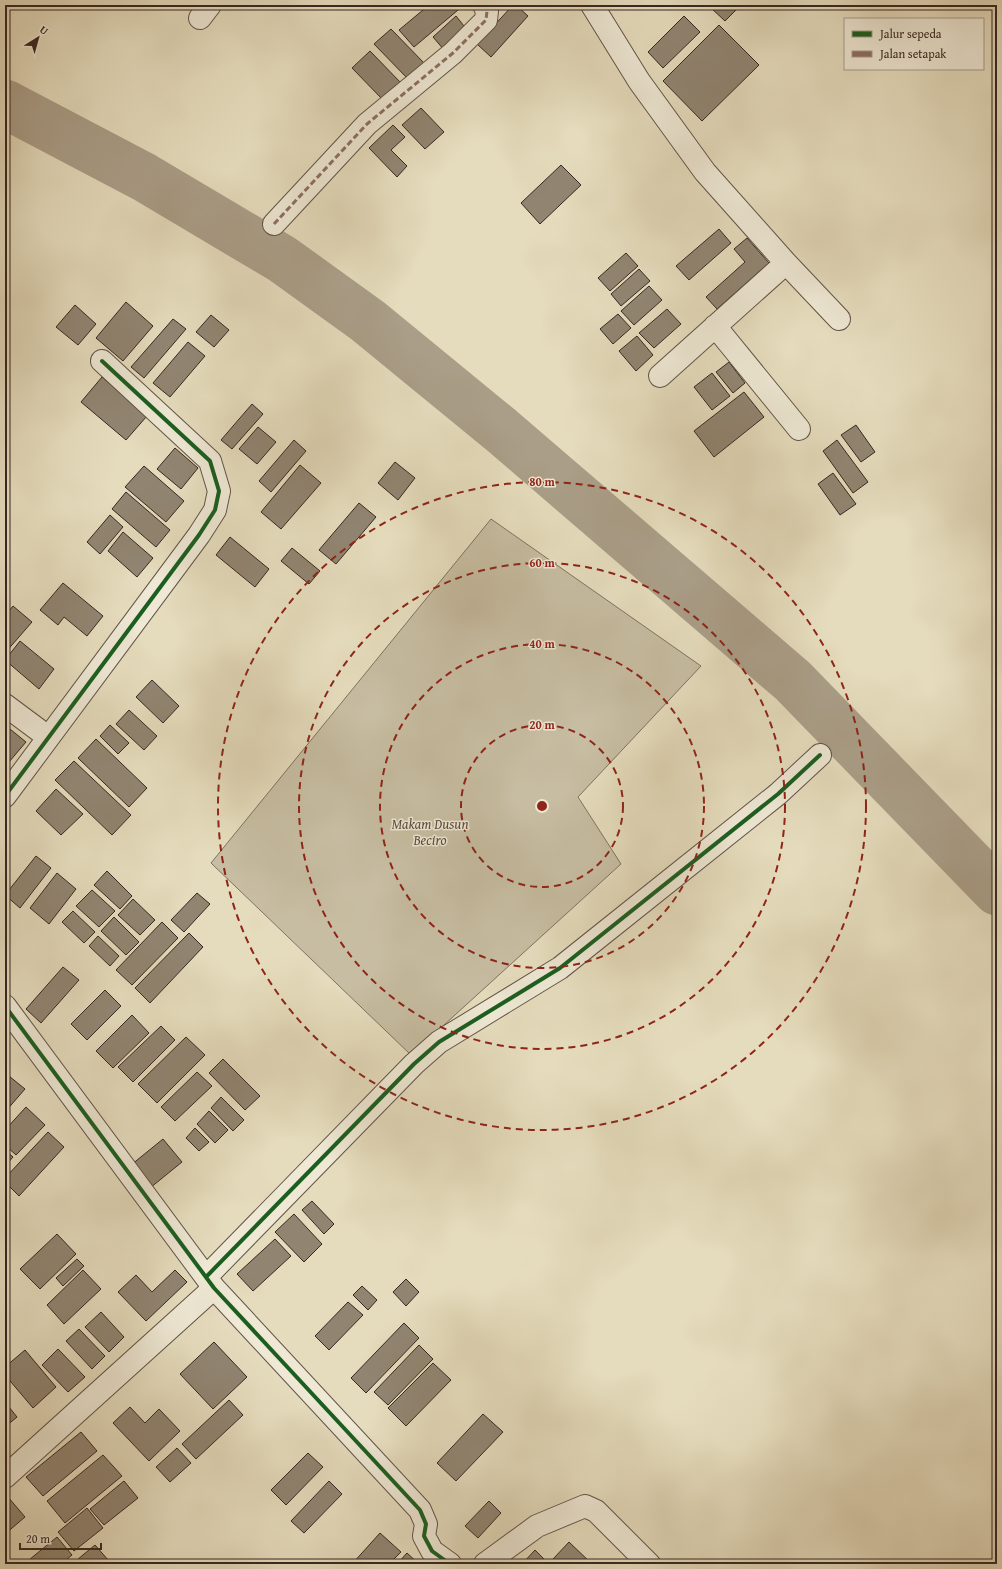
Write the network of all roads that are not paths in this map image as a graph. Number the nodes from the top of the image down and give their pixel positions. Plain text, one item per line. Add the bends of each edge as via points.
1 (484, 5) edge
2 (592, 5) edge
3 (274, 224) dead end
4 (786, 263) junction
5 (839, 319) dead end
6 (715, 326) junction
7 (102, 361) dead end
8 (660, 376) dead end
9 (799, 429) dead end
10 (5, 704) edge
11 (48, 737) junction
12 (820, 755) dead end
13 (5, 796) edge
14 (5, 1006) edge
15 (210, 1282) junction
16 (5, 1477) edge
17 (450, 1564) edge
18 (485, 1564) edge
19 (649, 1564) edge

1 - 3 street via 487,11 486,20 453,53 367,124
2 - 4 street via 639,81 705,172
4 - 5 street
4 - 6 street
6 - 8 street
6 - 9 street
7 - 11 street via 210,461 218,491 215,510 198,535
10 - 11 street
11 - 13 street
12 - 15 street via 778,794 560,968 439,1042 414,1064
14 - 15 street
15 - 16 street
15 - 17 street via 420,1510 426,1524 424,1536 432,1551
18 - 19 street via 537,1526 585,1506 596,1510

